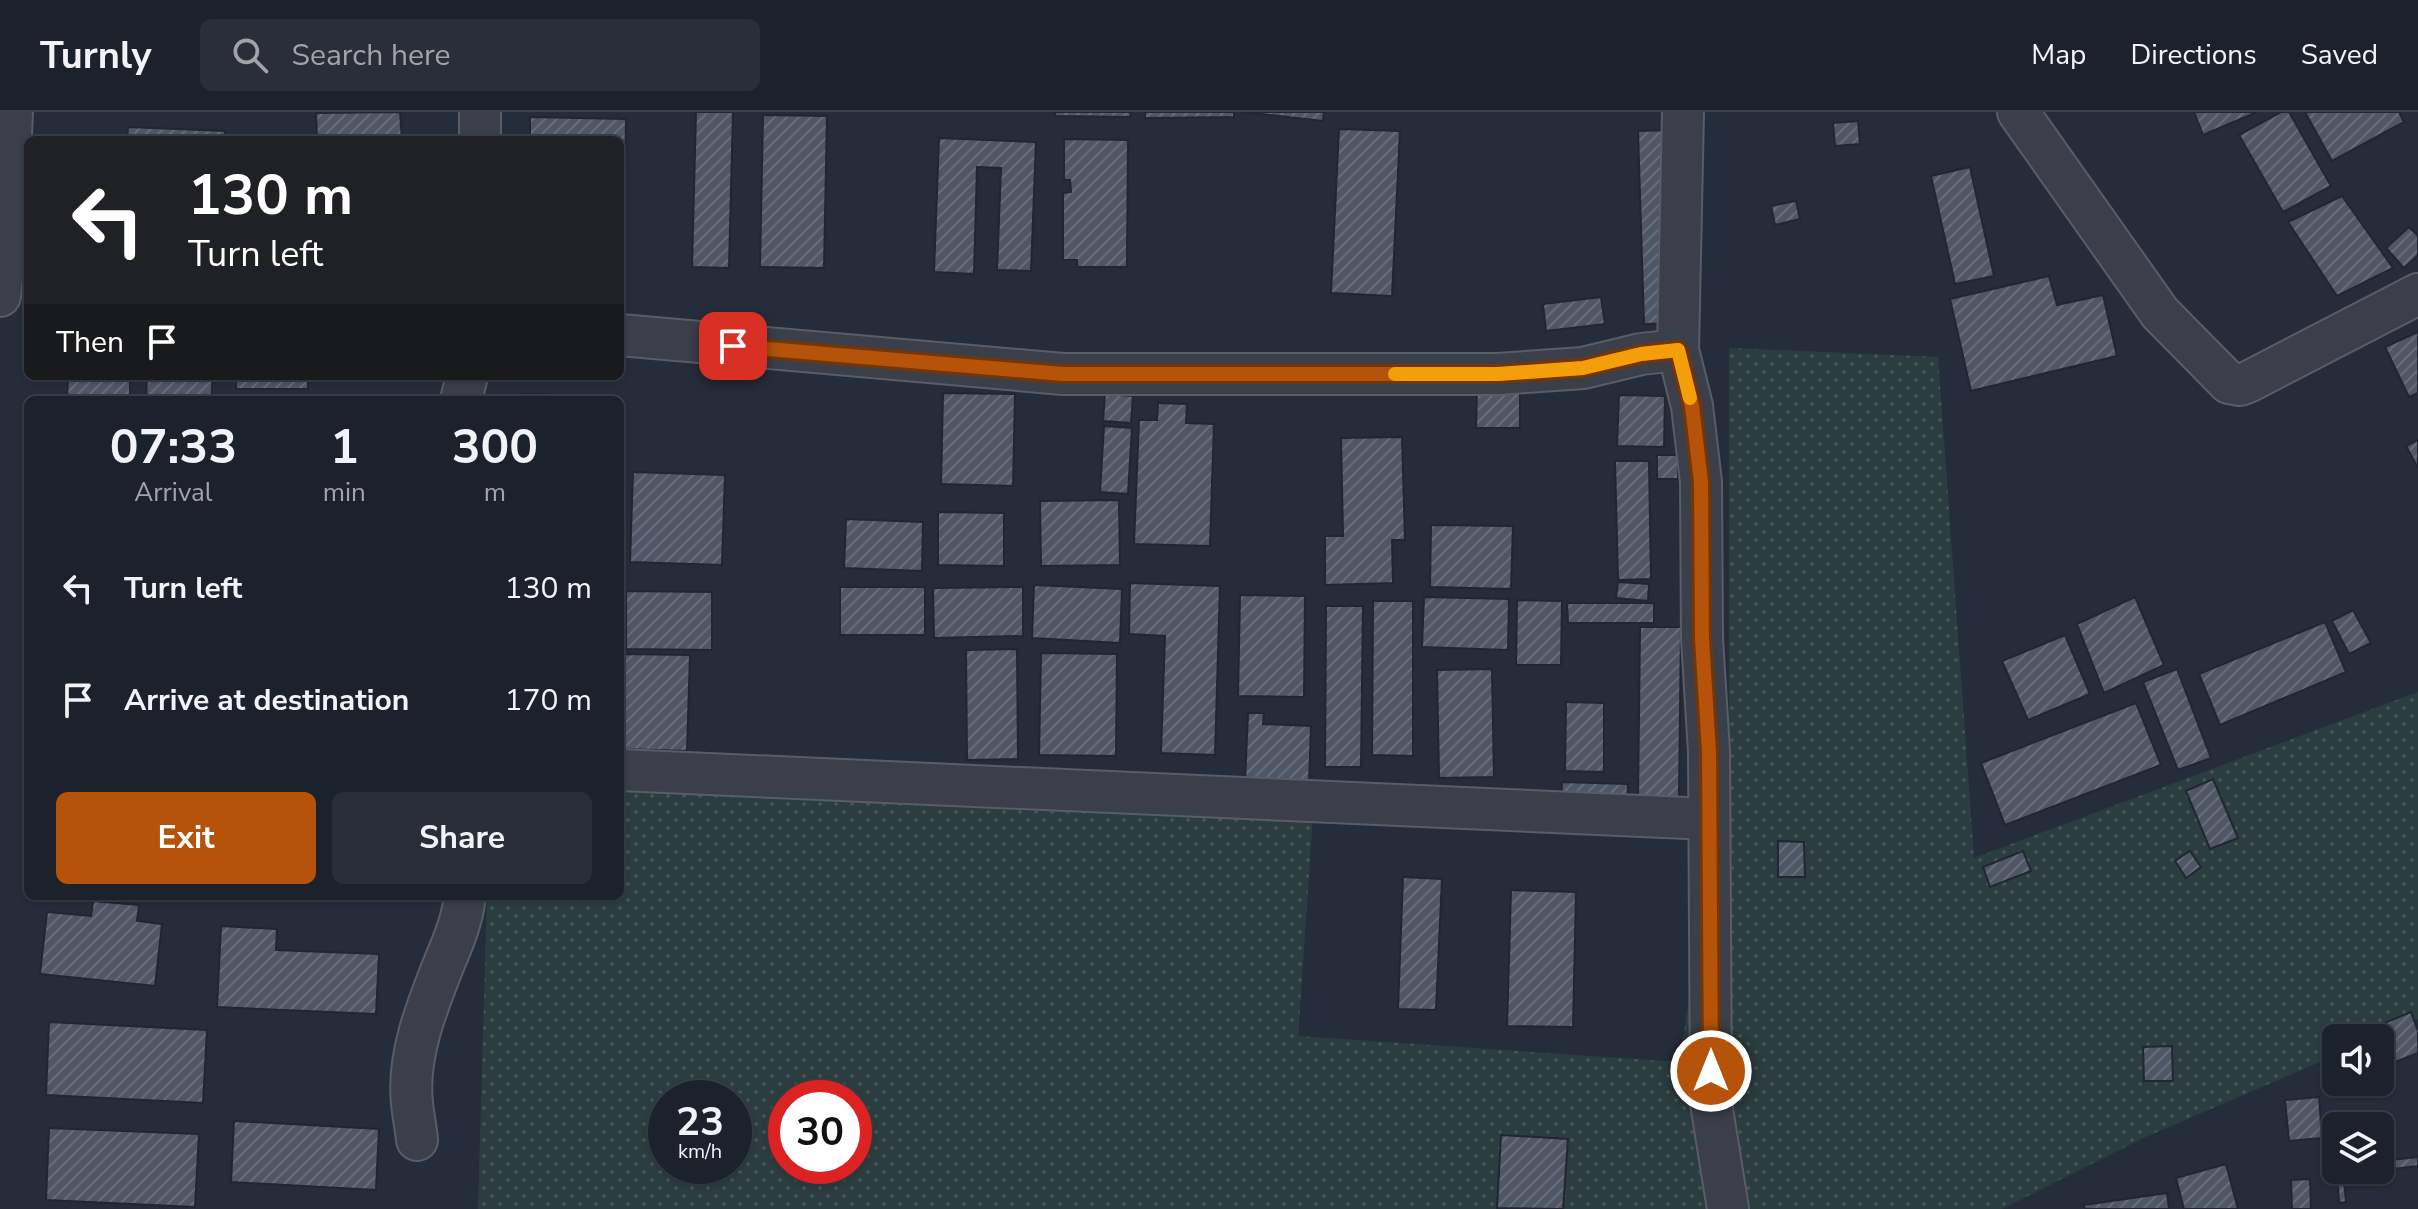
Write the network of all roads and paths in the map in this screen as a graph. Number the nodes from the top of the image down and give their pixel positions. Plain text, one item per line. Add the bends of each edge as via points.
1 (12, 112) edge
2 (480, 112) edge
3 (1683, 112) edge
4 (2018, 112) edge
5 (480, 136) edge
6 (2418, 294) edge
7 (0, 296) edge
8 (624, 335) edge
9 (1678, 350) junction
10 (624, 770) edge
11 (1709, 819) junction
12 (464, 900) edge
13 (417, 1140) dead end
14 (1728, 1209) edge

1 - 7 street
2 - 5 street
3 - 9 street
4 - 6 street via 2160,313 2229,383 2248,382
8 - 9 street via 1063,374 1498,374 1583,368
9 - 11 street via 1692,406 1701,482
10 - 11 street
11 - 14 street via 1711,1103
12 - 13 street via 458,932 419,1033 411,1101

